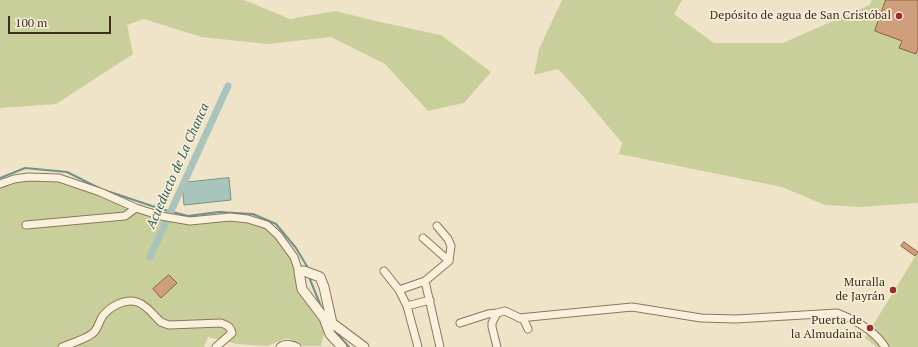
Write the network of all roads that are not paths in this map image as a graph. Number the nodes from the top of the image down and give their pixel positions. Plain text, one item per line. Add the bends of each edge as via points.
1 (0, 184) edge
2 (136, 208) junction
3 (26, 226) dead end
4 (437, 226) dead end
5 (423, 238) dead end
6 (449, 261) junction
7 (302, 271) junction
8 (384, 271) dead end
9 (425, 281) junction
10 (399, 290) junction
11 (430, 300) junction
12 (407, 306) junction
13 (497, 313) junction
14 (520, 318) junction
15 (460, 323) dead end
16 (528, 329) dead end
17 (62, 347) edge
18 (216, 347) edge
19 (280, 347) edge
20 (297, 347) edge
21 (342, 347) edge
22 (364, 347) edge
23 (418, 347) edge
24 (440, 347) edge
25 (498, 347) edge
26 (885, 347) edge

1 - 2 street via 28,177 59,178
2 - 3 street via 125,216
2 - 7 street via 190,221 230,217 267,225 294,256
4 - 6 street via 451,246
5 - 6 street
6 - 9 street
7 - 21 street via 302,289 324,318 330,334
7 - 22 street via 320,277 332,323
8 - 10 street
9 - 10 street
9 - 11 street
10 - 12 street
11 - 12 street
11 - 24 street
12 - 23 street
13 - 14 street via 505,311
13 - 15 street
13 - 25 street via 492,327
14 - 16 street via 524,320
14 - 26 street via 632,307 700,318 736,319 837,313 870,331
17 - 18 street via 92,334 102,318 116,305 136,301 169,326 228,326 232,333
19 - 20 street via 290,344

